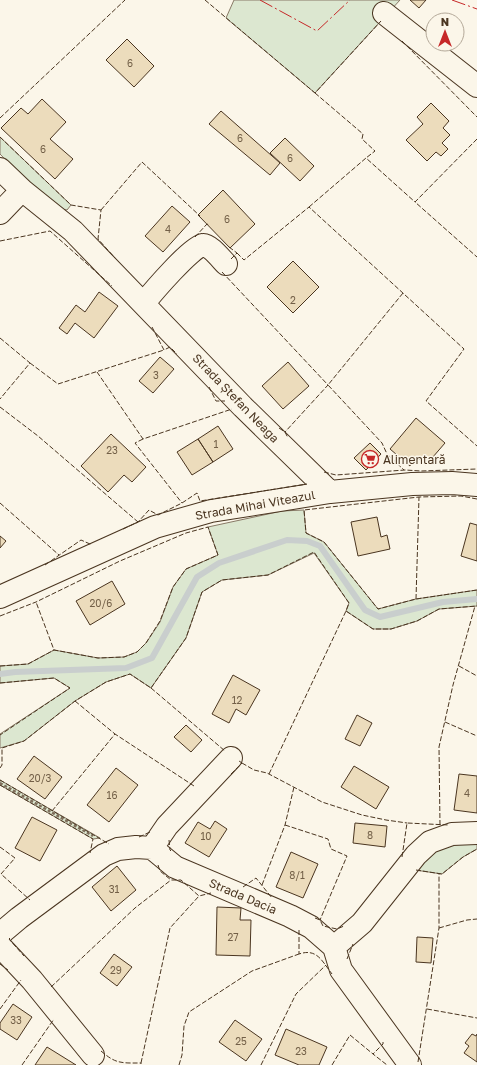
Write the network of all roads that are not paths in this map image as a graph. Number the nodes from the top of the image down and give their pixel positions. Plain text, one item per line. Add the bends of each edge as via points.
1 (384, 13) dead end
2 (477, 86) edge
3 (0, 169) edge
4 (22, 190) junction
5 (0, 213) edge
6 (226, 264) dead end
7 (144, 303) junction
8 (477, 486) edge
9 (330, 492) junction
10 (0, 598) edge
11 (231, 758) dead end
12 (477, 833) edge
13 (152, 848) junction
14 (0, 934) edge
15 (0, 946) edge
16 (334, 947) junction
17 (93, 1055) dead end
18 (410, 1065) edge

1 - 2 street
3 - 4 street, Strada Ștefan Neaga
4 - 5 street
4 - 7 street, Strada Ștefan Neaga via 73,231
6 - 7 street via 208,246 196,248
7 - 9 street, Strada Ștefan Neaga via 243,407
8 - 9 street, Strada Mihai Viteazul via 452,483 412,484
9 - 10 street, Strada Mihai Viteazul via 211,511 155,527
11 - 13 street via 167,826
12 - 16 street via 452,834 430,842 416,855 362,923
13 - 14 street via 118,849 104,855
13 - 16 street, Strada Dacia via 175,867 311,927
15 - 17 street via 32,980
16 - 18 street via 341,970

